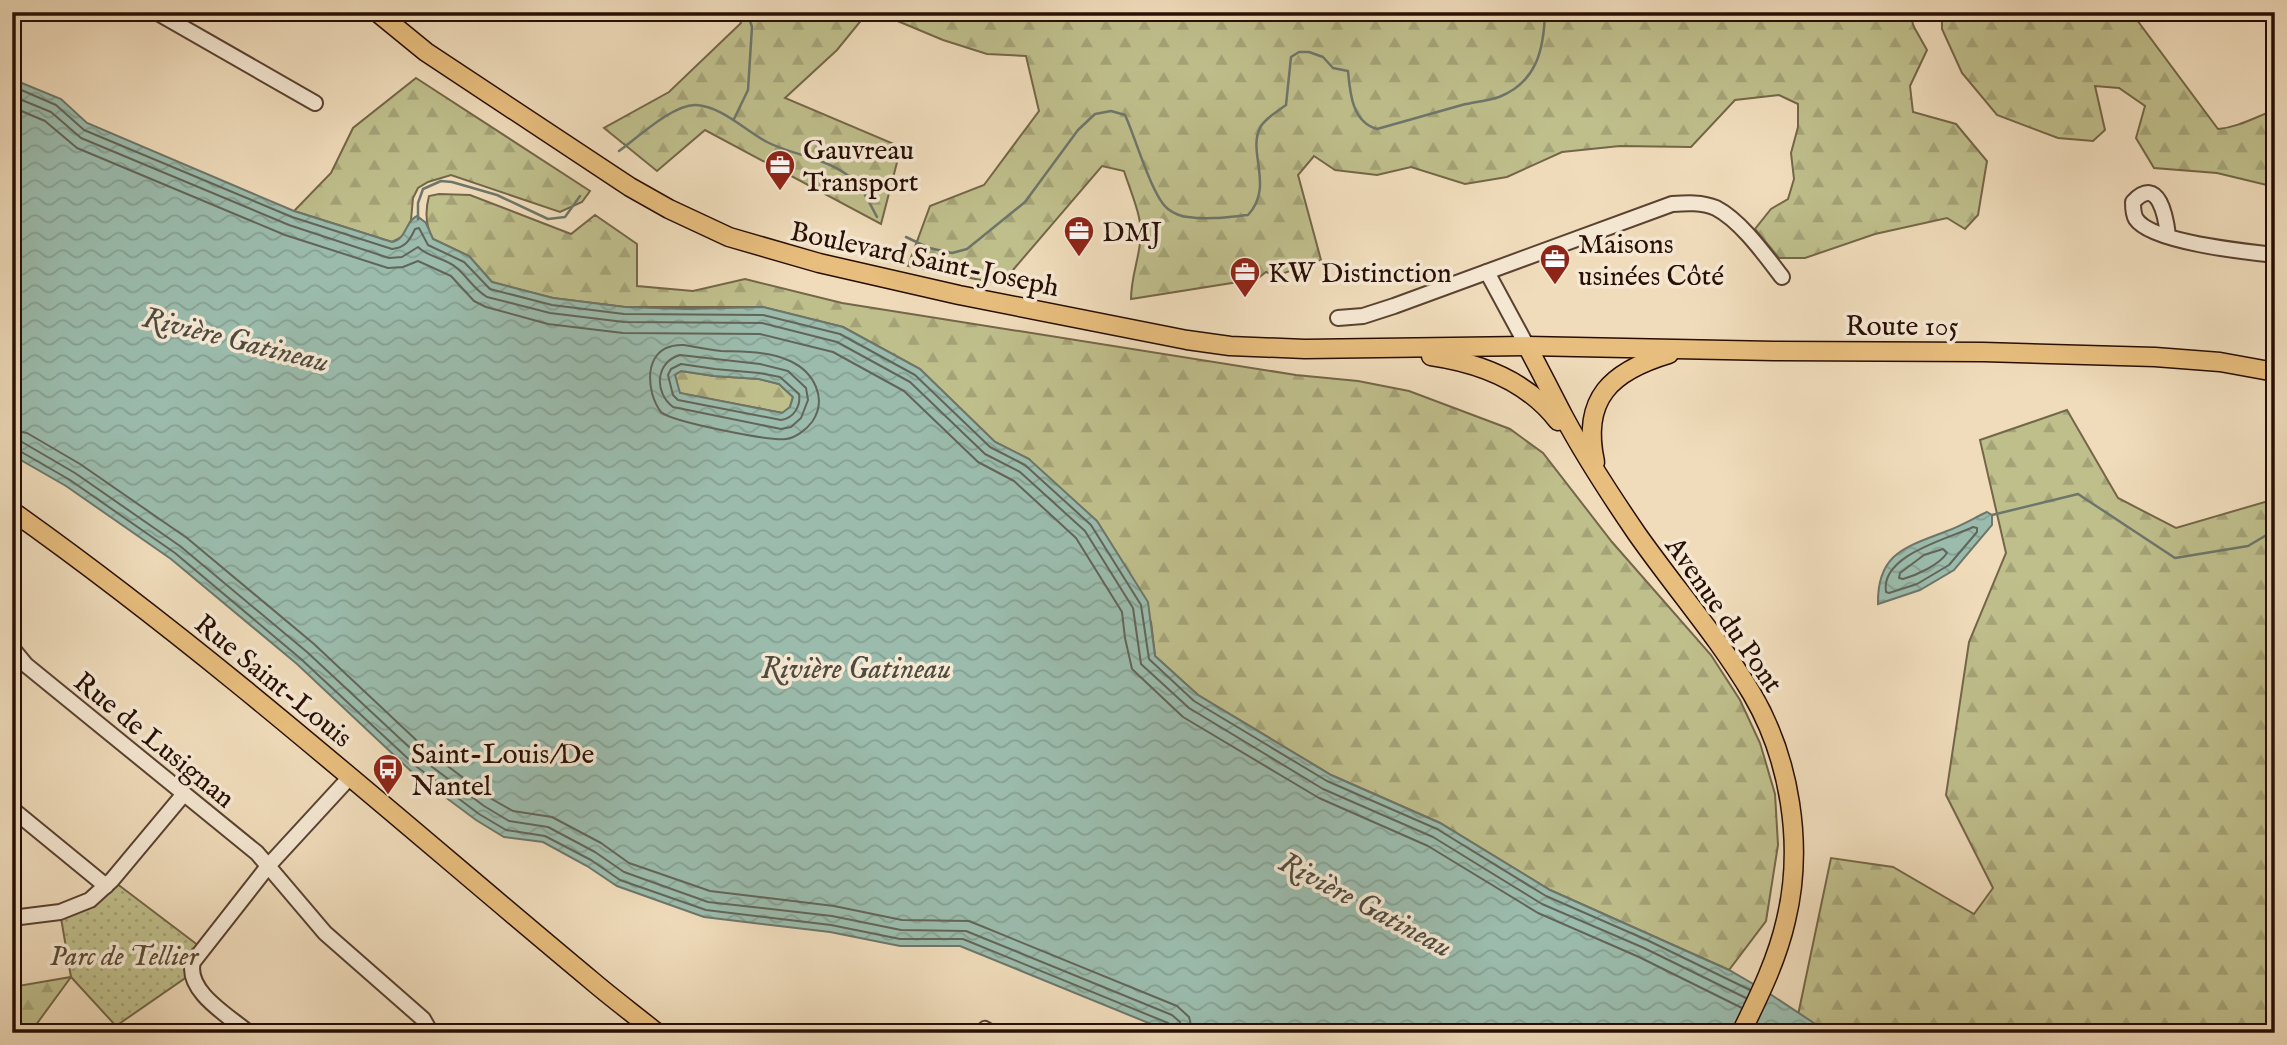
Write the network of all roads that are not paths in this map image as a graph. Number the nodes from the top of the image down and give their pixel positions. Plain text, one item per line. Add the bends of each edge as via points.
1 (156, 12) edge
2 (377, 12) edge
3 (315, 103) dead end
4 (2168, 235) dead end
5 (2275, 255) edge
6 (1487, 272) junction
7 (1782, 276) dead end
8 (1338, 318) dead end
9 (1527, 346) junction
10 (1305, 349) junction
11 (1688, 349) junction
12 (2275, 372) edge
13 (1598, 476) junction
14 (12, 511) edge
15 (12, 648) edge
16 (350, 777) junction
17 (183, 795) junction
18 (12, 809) edge
19 (269, 865) junction
20 (106, 886) junction
21 (12, 918) edge
22 (249, 1033) edge
23 (431, 1033) edge
24 (657, 1033) edge
25 (981, 1033) edge
26 (992, 1033) edge
27 (1741, 1033) edge

1 - 3 street
2 - 10 main road, Boulevard Saint-Joseph via 426,52 631,187 729,237 818,263 1162,335 1230,346
4 - 5 street via 2184,242
6 - 7 street via 1651,211 1691,203 1726,215
6 - 8 street via 1363,316
6 - 9 street
9 - 10 main road, Boulevard Saint-Joseph
9 - 11 main road, Route 105
9 - 13 main road, Avenue du Pont
10 - 13 main road via 1450,358 1506,377 1550,411
11 - 12 main road, Route 105 via 2155,357
11 - 13 main road via 1631,368 1609,385 1590,429
13 - 27 main road, Avenue du Pont via 1739,673 1774,740 1789,797 1790,904 1768,977
14 - 16 main road, Rue Saint-Louis via 200,652
15 - 17 street, Rue de Lusignan via 26,665
16 - 19 street
16 - 24 main road, Rue Saint-Louis
17 - 19 street, Rue de Lusignan
17 - 20 street
18 - 20 street
19 - 22 street via 191,968 201,993
19 - 23 street, Rue de Lusignan via 325,933 423,1020
20 - 21 street via 70,909
25 - 26 street via 985,1029

